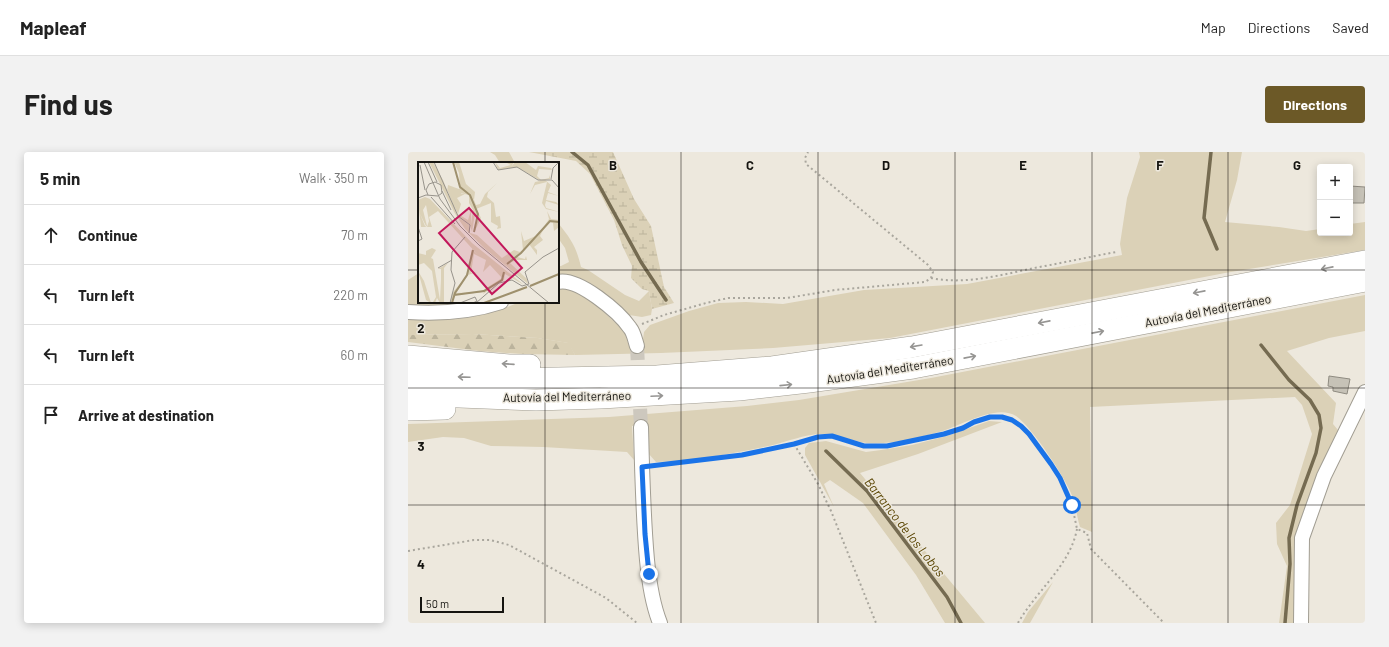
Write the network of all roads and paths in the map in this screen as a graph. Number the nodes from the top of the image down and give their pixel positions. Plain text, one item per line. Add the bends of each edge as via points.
1 (808, 152) edge
2 (1116, 252) dead end
3 (1365, 261) edge
4 (931, 278) junction
5 (1365, 281) edge
6 (559, 282) edge
7 (498, 303) edge
8 (408, 312) edge
9 (631, 329) junction
10 (637, 346) tunnel mouth
11 (408, 356) edge
12 (408, 375) edge
13 (657, 376) junction
14 (1365, 392) edge
15 (408, 395) edge
16 (536, 400) junction
17 (408, 410) edge
18 (641, 427) tunnel mouth
19 (794, 444) junction
20 (642, 467) junction
21 (1077, 529) junction
22 (408, 551) edge
23 (637, 623) edge
24 (660, 623) edge
25 (876, 623) edge
26 (1018, 623) edge
27 (1164, 623) edge
28 (1301, 623) edge

1 - 4 path via 806,164 928,265 933,272
2 - 4 path via 964,281
3 -> 13 highway, Autovía del Mediterráneo via 912,347 772,367
4 - 9 path via 926,282 835,290 787,298 728,298 664,315
16 -> 5 highway, Autovía del Mediterráneo via 739,390 912,368
6 - 9 street via 571,282 594,294
7 - 8 street via 439,314
9 - 10 street
13 -> 11 highway via 629,367 509,365
13 -> 12 highway, Autovía del Mediterráneo via 506,379
14 - 28 street via 1324,476 1302,538
15 - 16 highway, Autovía del Mediterráneo
16 - 17 highway via 488,408
18 - 20 street
19 - 20 path via 742,455
19 - 21 path via 832,436 864,446 887,446 944,434 990,417 1012,420 1021,426 1060,478 1072,505
19 - 25 path via 831,511
20 - 24 street via 649,574
21 - 26 path via 1072,548
21 - 27 path via 1087,533 1091,549
22 - 23 path via 474,540 490,540 509,545 606,598

